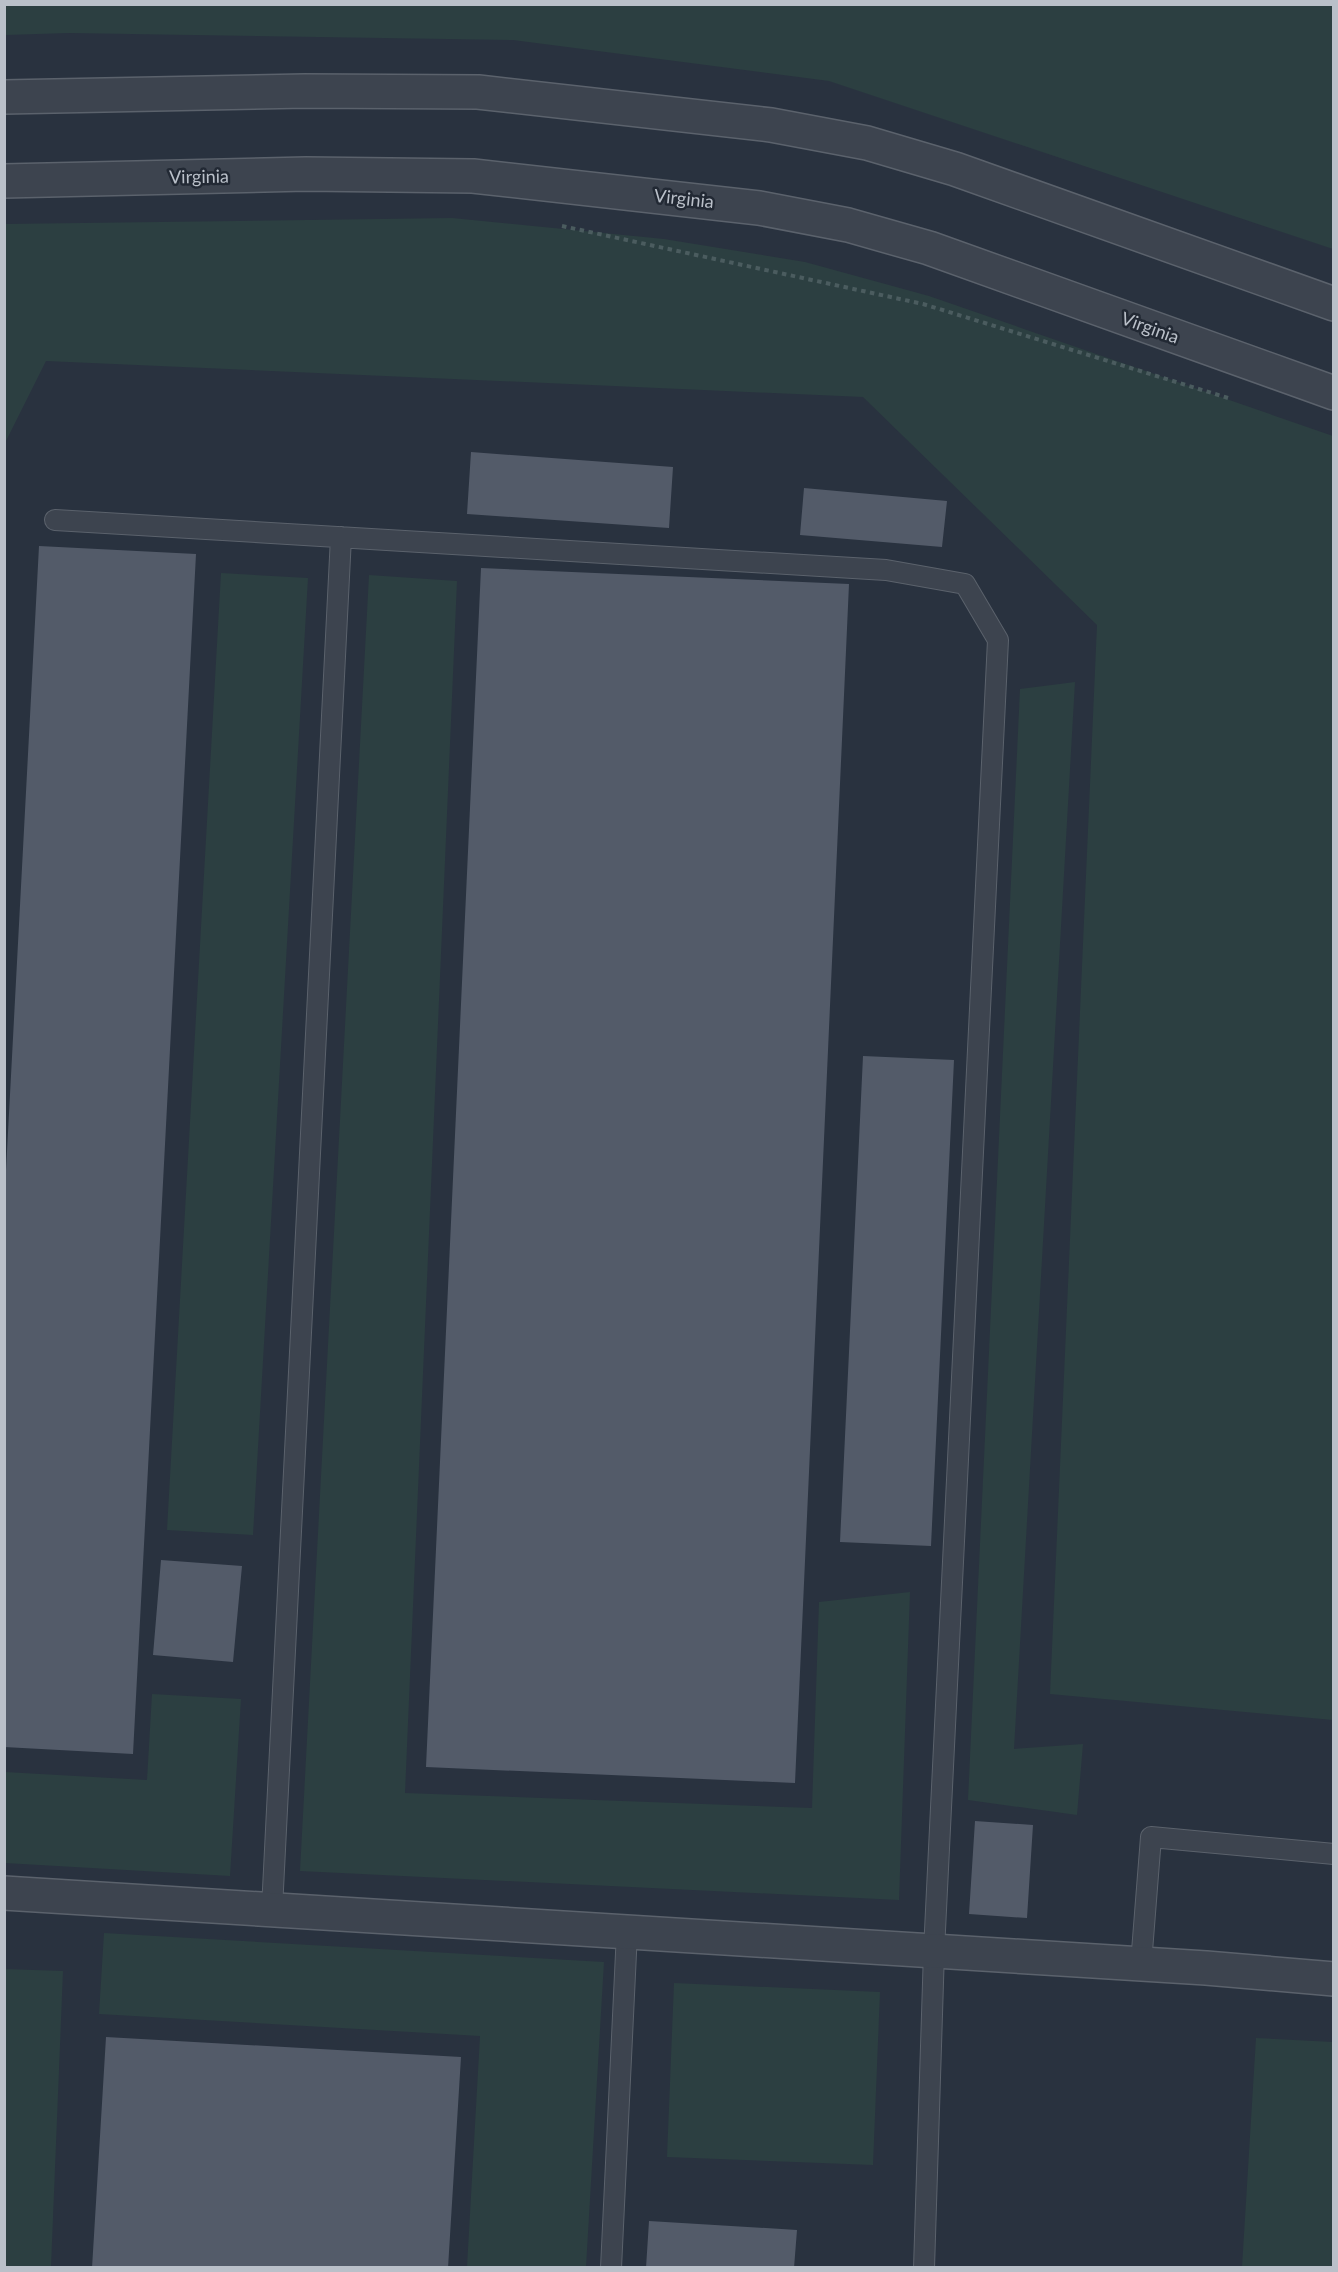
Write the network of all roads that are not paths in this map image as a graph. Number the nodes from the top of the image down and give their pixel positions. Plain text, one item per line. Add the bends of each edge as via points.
1 (4, 97) edge
2 (4, 181) edge
3 (1334, 304) edge
4 (1334, 393) edge
5 (55, 520) dead end
6 (341, 537) junction
7 (1334, 1854) edge
8 (4, 1893) edge
9 (272, 1909) junction
10 (627, 1932) junction
11 (934, 1951) junction
12 (1141, 1964) junction
13 (1334, 1979) edge
14 (611, 2268) edge
15 (924, 2268) edge

1 - 3 street via 478,92 771,125 867,143 955,169
2 - 4 street, Virginia via 306,174 473,176 759,208 848,225 929,248
5 - 6 lane
6 - 9 lane
6 - 11 lane via 886,570 965,584 998,640
7 - 12 lane via 1151,1837
8 - 9 street
9 - 10 street
10 - 11 street
10 - 14 lane
11 - 12 street
11 - 15 lane
12 - 13 street

